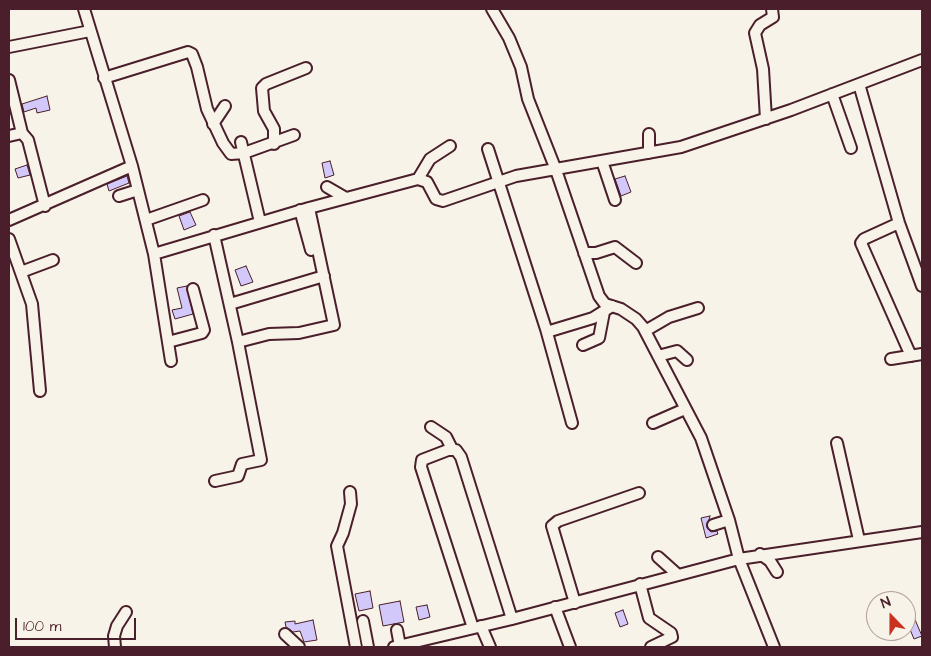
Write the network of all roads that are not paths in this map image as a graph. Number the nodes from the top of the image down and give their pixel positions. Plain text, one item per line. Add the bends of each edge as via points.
1 (84, 9) edge
2 (492, 9) edge
3 (772, 9) edge
4 (90, 31) junction
5 (9, 47) edge
6 (922, 60) edge
7 (306, 68) dead end
8 (104, 78) junction
9 (9, 80) edge
10 (859, 84) junction
11 (832, 94) junction
12 (224, 106) dead end
13 (766, 119) junction
14 (213, 124) junction
15 (22, 133) junction
16 (649, 134) dead end
17 (294, 135) dead end
18 (9, 136) edge
19 (241, 142) dead end
20 (274, 144) junction
21 (450, 146) dead end
22 (851, 148) dead end
23 (488, 149) dead end
24 (244, 153) junction
25 (648, 153) junction
26 (602, 161) junction
27 (132, 166) junction
28 (556, 170) junction
29 (418, 179) junction
30 (499, 182) junction
31 (327, 187) dead end
32 (138, 190) junction
33 (119, 196) dead end
34 (346, 198) junction
35 (203, 200) dead end
36 (615, 200) dead end
37 (45, 206) junction
38 (304, 209) junction
39 (9, 220) edge
40 (146, 220) junction
41 (260, 222) junction
42 (899, 223) junction
43 (214, 235) junction
44 (9, 239) edge
45 (311, 250) dead end
46 (584, 253) junction
47 (154, 254) junction
48 (53, 260) dead end
49 (636, 263) dead end
50 (21, 272) junction
51 (324, 276) junction
52 (922, 286) edge
53 (193, 289) dead end
54 (230, 304) junction
55 (698, 308) dead end
56 (608, 309) junction
57 (546, 329) junction
58 (645, 332) junction
59 (168, 342) junction
60 (238, 342) junction
61 (584, 345) dead end
62 (922, 354) edge
63 (658, 356) junction
64 (911, 356) junction
65 (891, 359) dead end
66 (687, 360) dead end
67 (172, 361) dead end
68 (40, 390) dead end
69 (685, 409) junction
70 (572, 422) dead end
71 (653, 423) dead end
72 (431, 426) dead end
73 (837, 443) dead end
74 (452, 449) junction
75 (215, 481) dead end
76 (350, 492) dead end
77 (639, 493) dead end
78 (729, 520) junction
79 (714, 525) dead end
80 (922, 532) edge
81 (859, 540) junction
82 (760, 554) junction
83 (658, 557) dead end
84 (739, 559) junction
85 (777, 572) dead end
86 (677, 574) junction
87 (640, 584) junction
88 (575, 603) junction
89 (555, 607) junction
90 (126, 612) dead end
91 (512, 619) junction
92 (363, 621) dead end
93 (477, 627) junction
94 (397, 630) dead end
95 (285, 634) dead end
96 (116, 647) edge
97 (299, 647) edge
98 (356, 647) edge
99 (368, 647) edge
100 (397, 647) edge
101 (490, 647) edge
102 (570, 647) edge
103 (651, 647) edge
104 (774, 647) edge

1 - 4 street
2 - 28 street via 518,60 528,99
3 - 13 street via 773,17 760,25 755,34 763,69
4 - 5 street
4 - 8 street
6 - 10 street
7 - 20 street via 262,88 264,111 274,129
8 - 14 street via 188,52 195,60
8 - 27 street
9 - 15 street
10 - 11 street
10 - 42 street
11 - 13 street
11 - 22 street
12 - 14 street
13 - 25 street via 681,147
14 - 24 street via 231,154
15 - 18 street
15 - 37 street via 28,140
16 - 25 street
17 - 20 street
19 - 24 street
20 - 24 street
21 - 29 street via 430,159
23 - 30 street
24 - 41 street
25 - 26 street
26 - 28 street
26 - 36 street
27 - 32 street
27 - 37 street
28 - 30 street
28 - 46 street
29 - 30 street via 428,182 439,201
29 - 34 street
30 - 57 street
31 - 34 street
32 - 33 street
32 - 40 street
34 - 38 street
35 - 40 street
37 - 39 street
38 - 41 street
38 - 45 street
38 - 51 street
40 - 47 street
41 - 43 street
42 - 52 street
42 - 64 street via 861,243
43 - 47 street
43 - 54 street
44 - 50 street
46 - 49 street via 615,247
46 - 56 street via 599,296
47 - 59 street
48 - 50 street
50 - 68 street via 32,304
51 - 54 street
51 - 60 street via 334,325 299,334 269,334
53 - 59 street via 204,330
54 - 60 street
55 - 58 street via 669,317
56 - 57 street via 550,331
56 - 58 street via 636,319
56 - 61 street via 599,338
57 - 70 street
58 - 63 street
59 - 67 street
60 - 75 street via 261,460 242,464 238,476
62 - 64 street
63 - 66 street via 677,350
63 - 69 street
64 - 65 street
69 - 71 street
69 - 78 street via 701,438
72 - 74 street via 446,437
73 - 81 street
74 - 91 street via 461,457
74 - 93 street via 429,456 422,460 420,467
76 - 98 street via 349,511 337,546
77 - 88 street via 558,521 552,526
78 - 79 street
78 - 84 street
80 - 81 street
81 - 82 street
82 - 84 street
82 - 85 street
83 - 86 street
84 - 86 street
84 - 104 street
86 - 87 street
87 - 88 street
87 - 103 street via 649,618 671,632 672,637
88 - 89 street
89 - 91 street
89 - 102 street
90 - 96 street via 114,636
91 - 93 street
92 - 99 street
93 - 100 street
93 - 101 street
94 - 100 street
95 - 97 street

